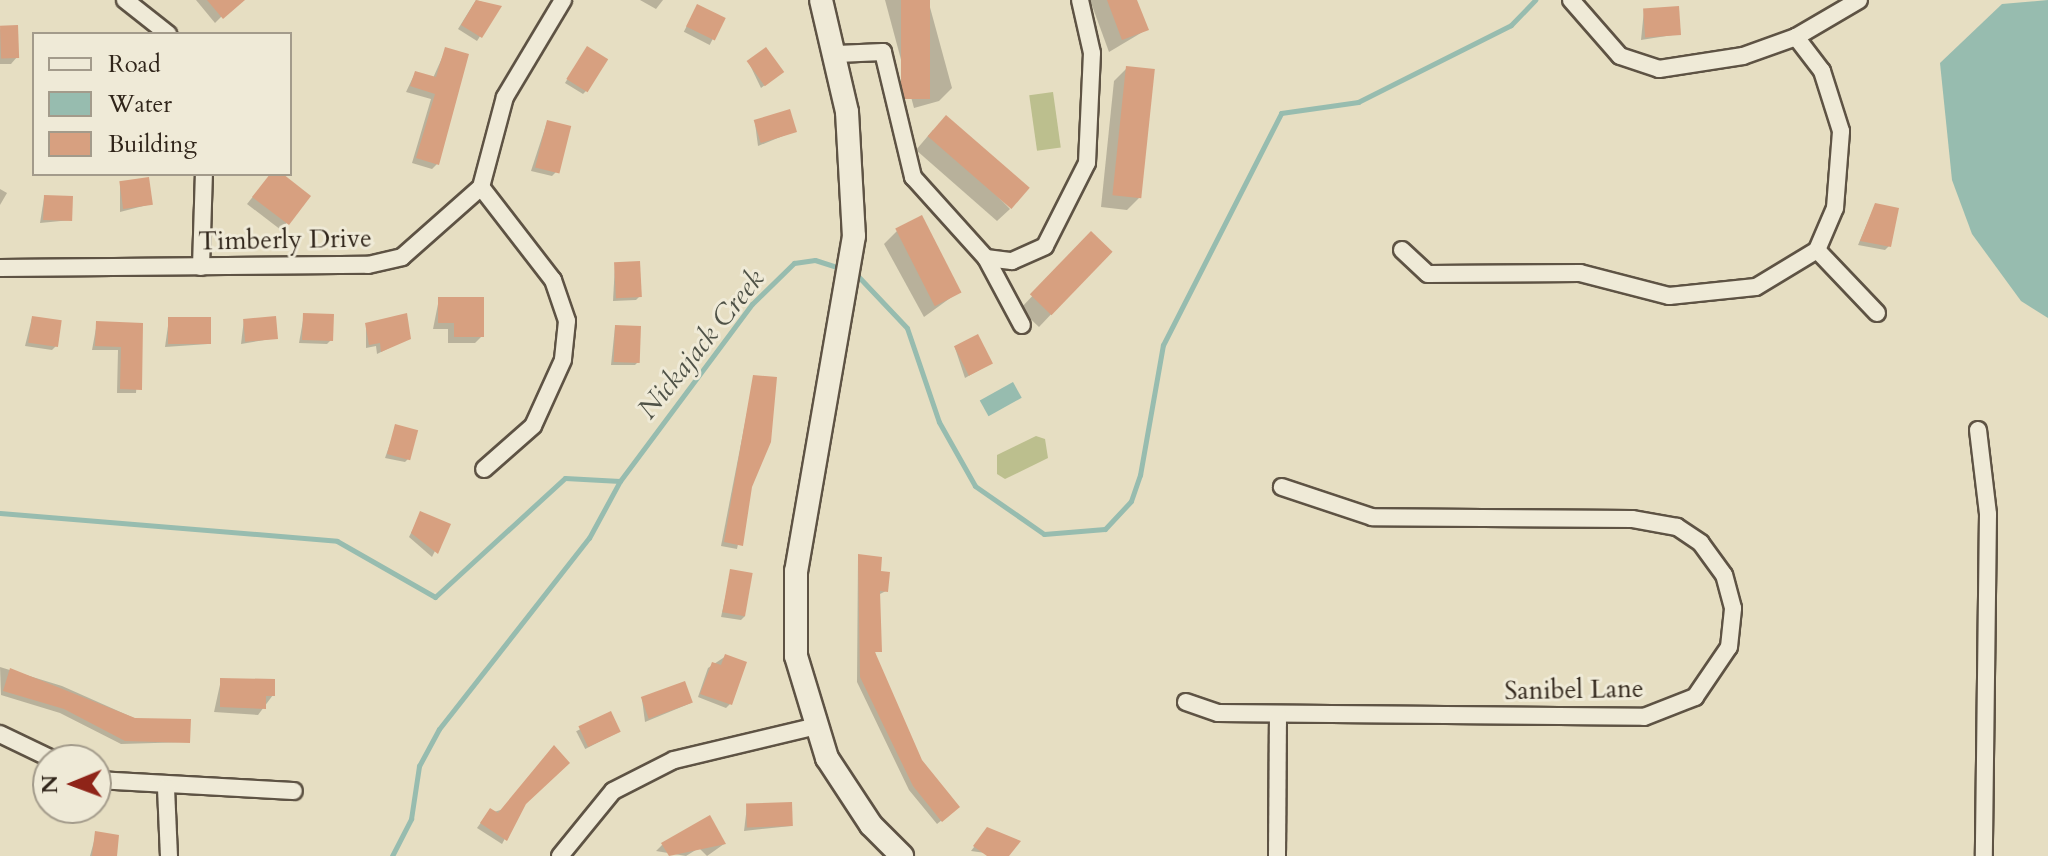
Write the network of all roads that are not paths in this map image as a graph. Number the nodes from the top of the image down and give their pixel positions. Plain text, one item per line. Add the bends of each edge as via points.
1 (125, 0) edge
2 (563, 0) edge
3 (821, 0) edge
4 (1080, 0) edge
5 (1571, 0) edge
6 (1859, 0) edge
7 (165, 32) edge
8 (1796, 37) junction
9 (837, 54) junction
10 (204, 176) edge
11 (481, 187) junction
12 (1402, 250) dead end
13 (1817, 250) junction
14 (986, 258) junction
15 (201, 267) junction
16 (0, 268) edge
17 (1877, 313) dead end
18 (1022, 325) dead end
19 (1978, 430) dead end
20 (484, 469) dead end
21 (1282, 487) dead end
22 (1186, 702) dead end
23 (1278, 714) junction
24 (812, 727) junction
25 (0, 734) edge
26 (32, 749) edge
27 (112, 782) edge
28 (166, 788) junction
29 (294, 791) dead end
30 (169, 856) edge
31 (560, 856) edge
32 (902, 856) edge
33 (1277, 856) edge
34 (1984, 856) edge

1 - 7 street
2 - 11 street, Timberly Drive via 511,83
3 - 9 street
4 - 14 street via 1094,111 1083,175 1045,246 1012,261
5 - 8 street via 1620,56 1659,69 1700,67
6 - 8 street
8 - 13 street via 1822,71 1841,131 1835,208
9 - 14 street via 883,52 913,177
9 - 24 street via 854,236 792,600
10 - 15 street
11 - 15 street, Timberly Drive via 421,246 387,262
11 - 20 street via 553,280 567,321 563,360 533,426
12 - 13 street via 1428,274 1580,273 1669,296 1715,296 1756,287
13 - 17 street
14 - 18 street
15 - 16 street, Timberly Drive
19 - 34 street via 1988,514
21 - 23 street, Sanibel Lane via 1372,517 1632,519 1677,527 1701,543 1724,575 1733,608 1729,647 1716,675 1695,697 1644,717
22 - 23 street, Sanibel Lane via 1218,713
23 - 33 street
24 - 31 street via 674,760 637,778 613,791
24 - 32 street via 852,800
25 - 26 street
27 - 28 street
28 - 29 street
28 - 30 street

